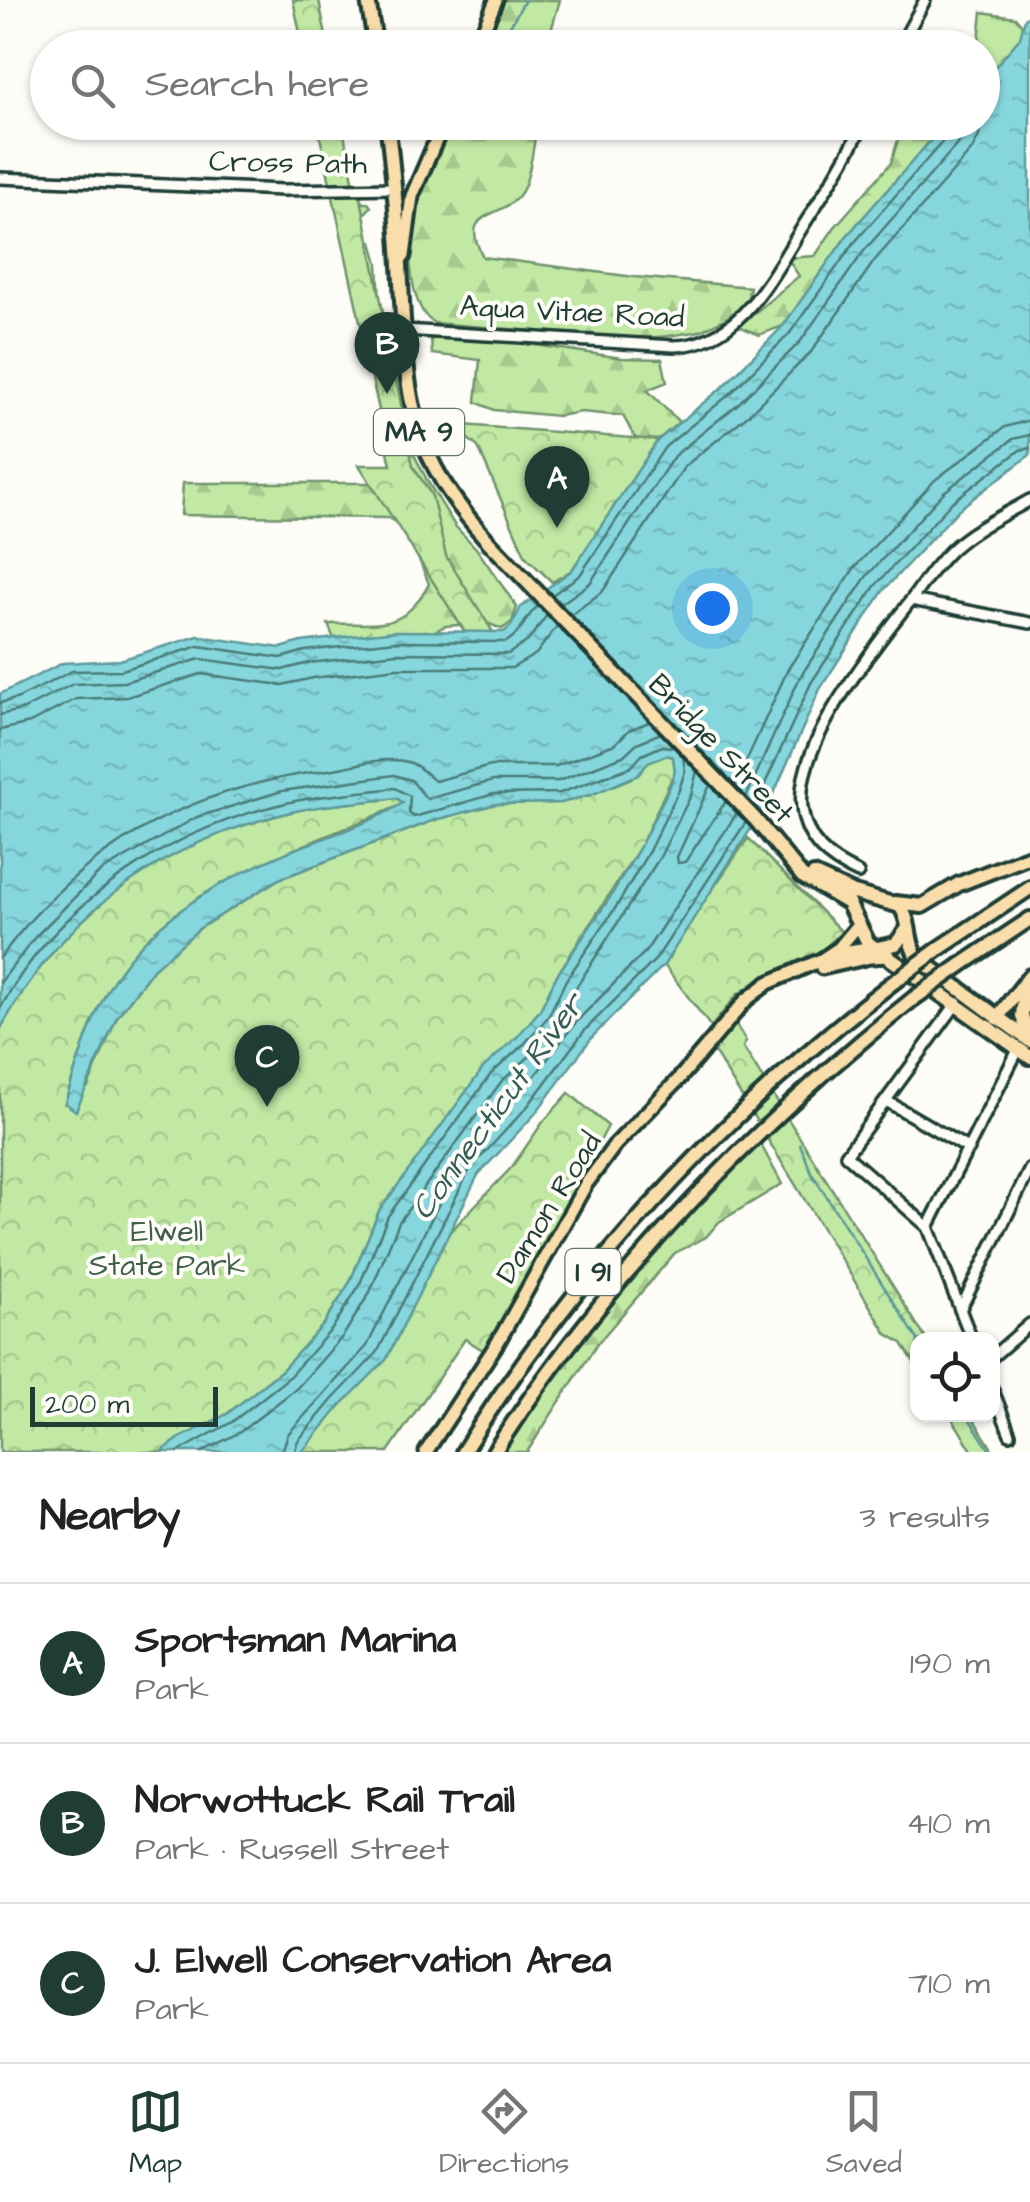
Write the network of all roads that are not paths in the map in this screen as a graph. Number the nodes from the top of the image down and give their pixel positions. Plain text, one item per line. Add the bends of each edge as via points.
1 (368, 0) edge
2 (377, 0) edge
3 (496, 0) edge
4 (925, 0) edge
5 (375, 30) edge
6 (378, 30) edge
7 (484, 30) edge
8 (908, 30) edge
9 (389, 140) edge
10 (437, 140) edge
11 (854, 140) edge
12 (0, 178) edge
13 (395, 188) junction
14 (401, 285) junction
15 (403, 330) junction
16 (1030, 500) edge
17 (911, 600) junction
18 (1030, 623) edge
19 (1030, 856) edge
20 (790, 858) junction
21 (858, 874) dead end
22 (1030, 888) edge
23 (879, 900) junction
24 (895, 903) junction
25 (1030, 919) edge
26 (859, 924) junction
27 (908, 928) junction
28 (880, 950) junction
29 (822, 968) junction
30 (788, 976) junction
31 (1030, 977) edge
32 (958, 1003) junction
33 (976, 1016) junction
34 (1001, 1017) junction
35 (1027, 1046) edge
36 (888, 1102) junction
37 (969, 1149) junction
38 (1030, 1169) edge
39 (928, 1226) junction
40 (960, 1310) junction
41 (1030, 1324) edge
42 (969, 1332) edge
43 (1000, 1350) edge
44 (1000, 1408) edge
45 (1010, 1434) dead end
46 (426, 1452) edge
47 (463, 1452) edge
48 (494, 1452) edge

1 - 5 highway
2 - 6 highway
3 - 7 main road
4 - 8 street
9 - 13 highway, MA 9
10 - 14 main road via 408,210
11 - 15 street, Aqua Vitae Road via 764,291 703,340 674,346
12 - 13 street, Cross Path
13 - 14 highway, MA 9
14 - 15 highway, MA 9
15 - 20 highway, Bridge Street / MA 9 via 407,386 424,444 453,499
16 - 17 street via 962,540
17 - 18 street
17 - 21 street via 848,687 804,777 802,814 813,840
19 - 24 highway via 922,906
20 - 23 highway, Bridge Street / MA 9 via 826,882
20 - 26 highway, Bridge Street / MA 9 via 809,882 848,903
22 - 47 highway, I 91, bridge via 891,984 743,1110 595,1270
23 - 24 highway
23 - 26 highway
24 - 27 highway
25 - 48 highway, I 91, bridge via 914,1000 790,1101 620,1280
26 - 28 highway
26 - 30 main road, Damon Road via 839,948
27 - 28 highway via 896,944
27 - 34 highway via 918,958
28 - 29 main road, Damon Road
28 - 29 main road, Damon Road via 849,951
28 - 32 highway
29 - 30 main road, Damon Road
30 - 46 main road, Damon Road via 746,1000 615,1145
31 - 34 highway
31 - 35 highway via 1022,1009
32 - 33 highway
32 - 36 street
33 - 34 highway
33 - 35 highway
34 - 35 highway
35 - 37 street
36 - 37 street
36 - 39 street via 846,1155
37 - 39 street
38 - 40 street
39 - 40 street
40 - 42 street
41 - 43 street
44 - 45 street

